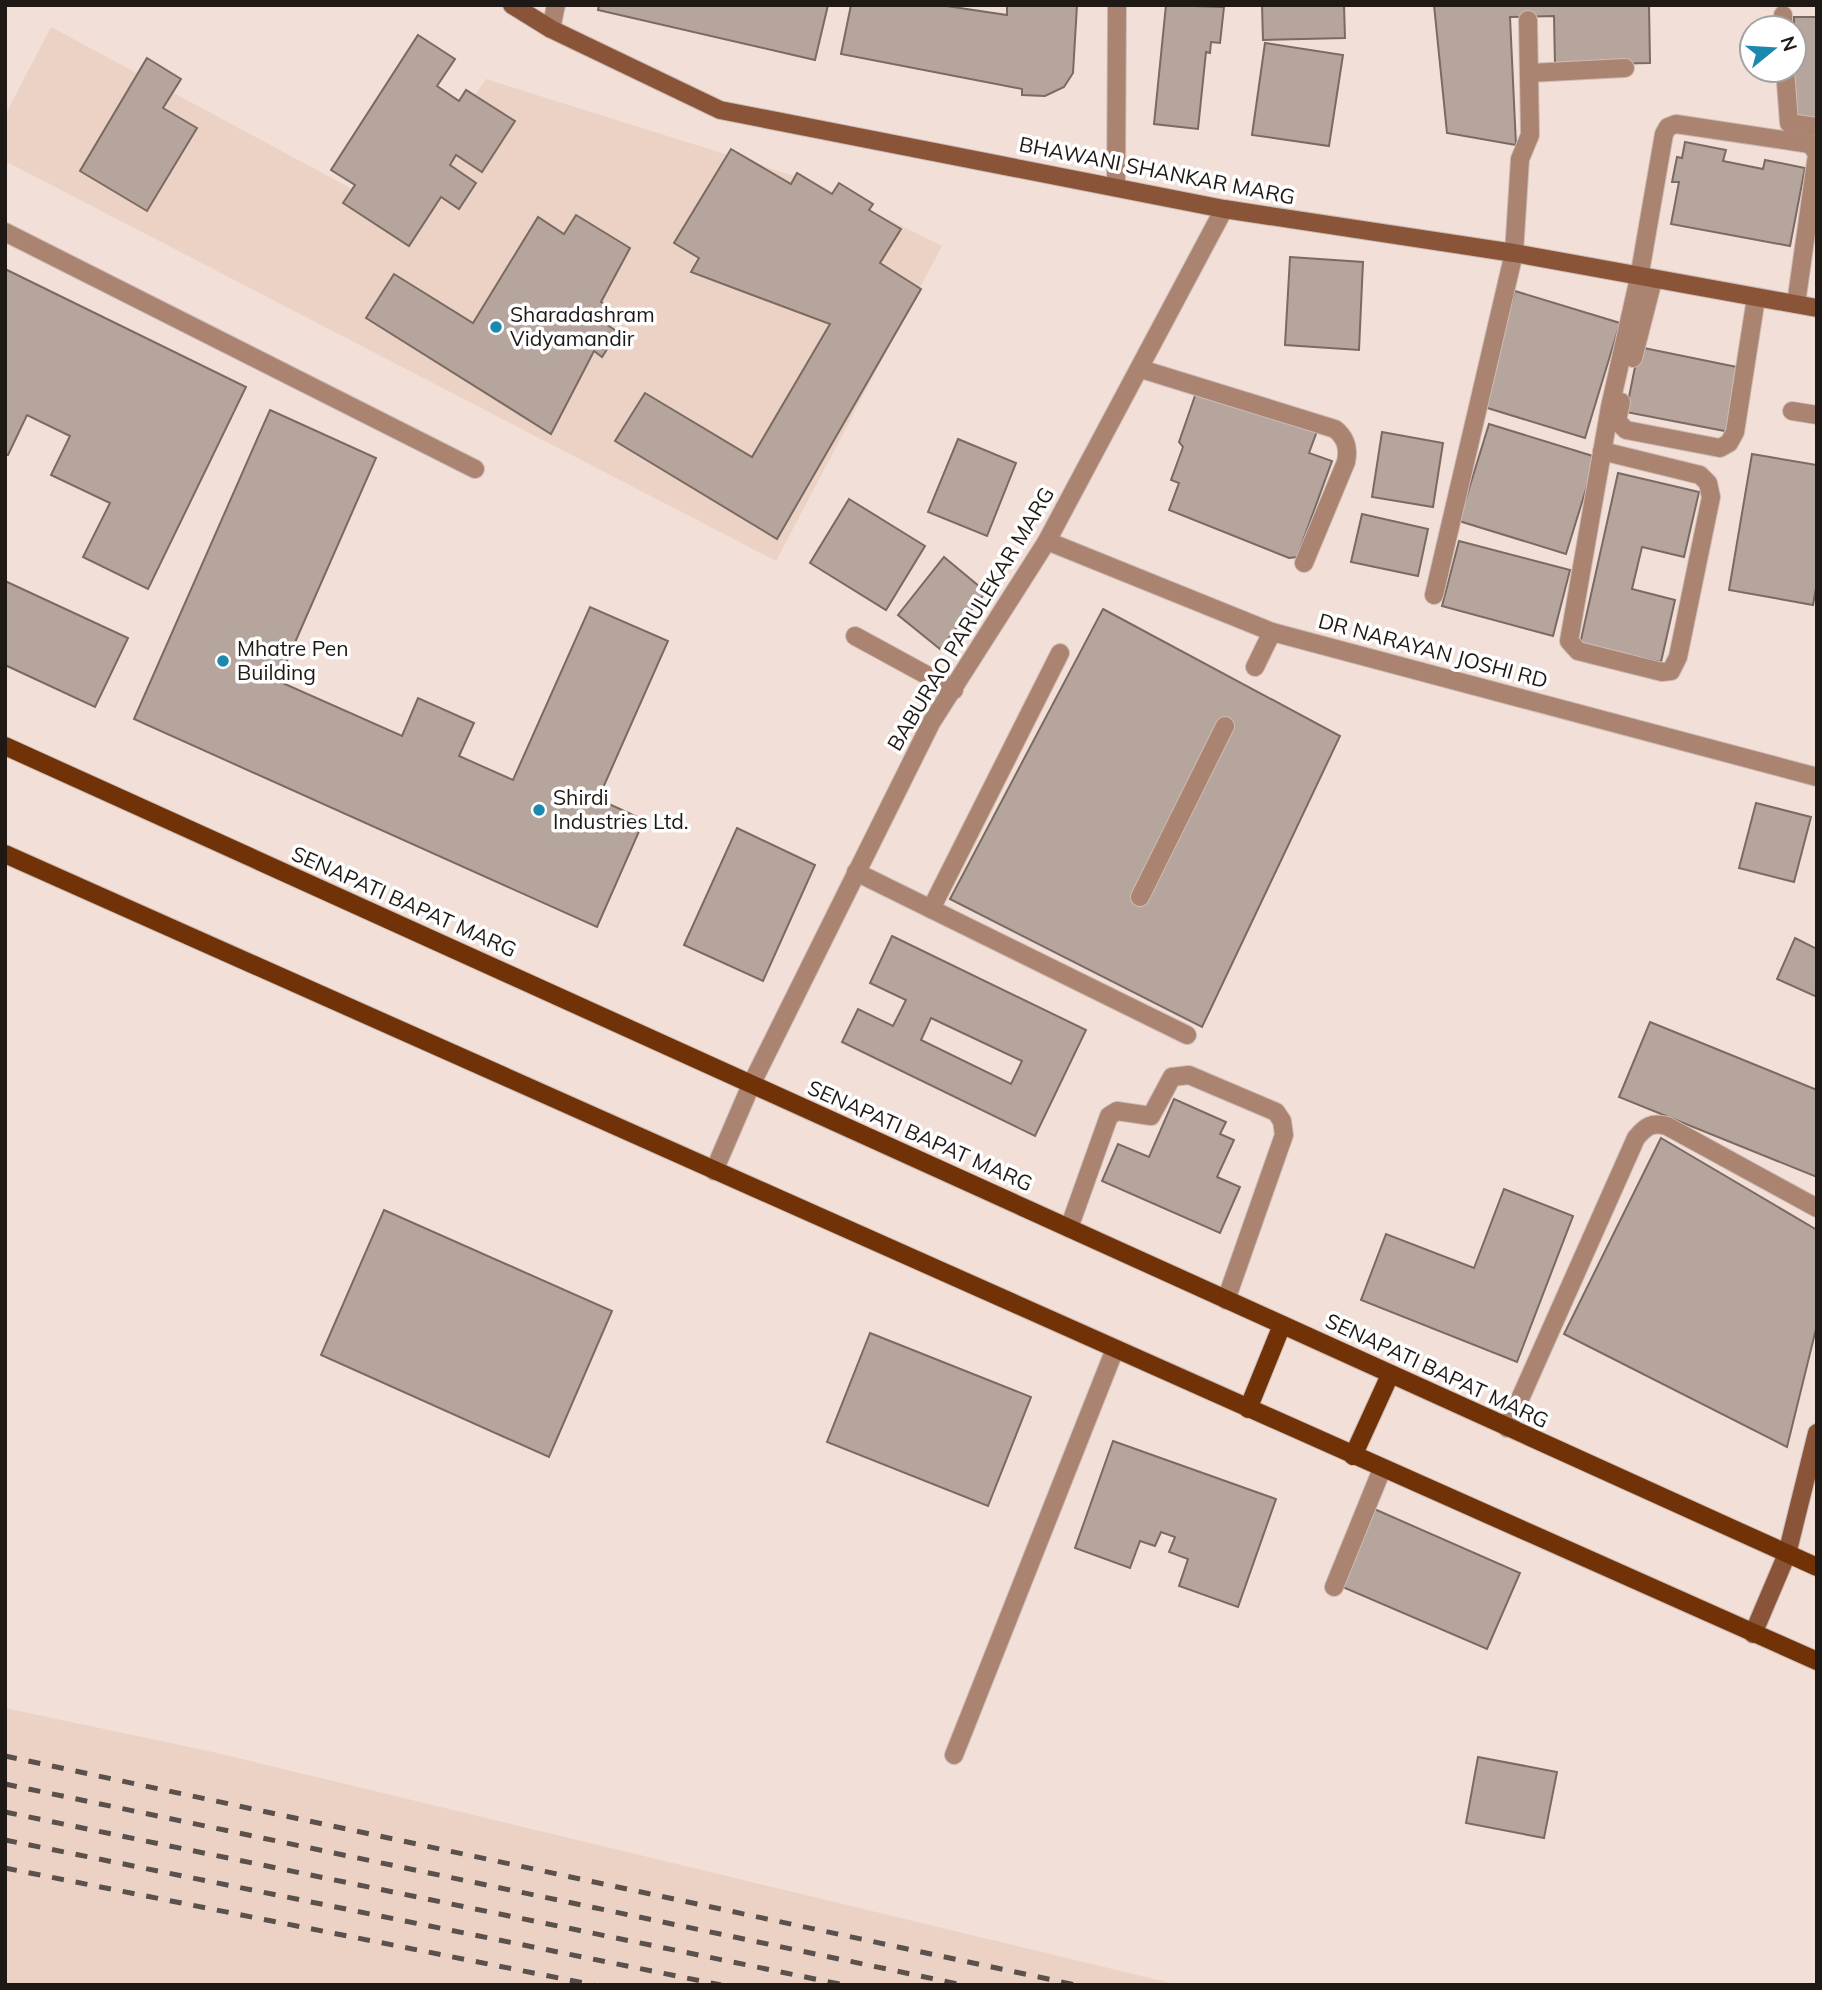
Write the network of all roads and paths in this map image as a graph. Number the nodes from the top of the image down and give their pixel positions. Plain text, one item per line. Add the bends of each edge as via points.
1 (512, 5) edge
2 (556, 5) edge
3 (1117, 5) edge
4 (1528, 20) dead end
5 (551, 29) junction
6 (1625, 68) dead end
7 (1530, 72) junction
8 (1786, 84) edge
9 (1817, 127) edge
10 (1817, 154) edge
11 (1116, 187) junction
12 (1224, 209) junction
13 (5, 232) edge
14 (1514, 253) junction
15 (1646, 279) junction
16 (1756, 298) junction
17 (1797, 304) junction
18 (1817, 308) edge
19 (1141, 369) junction
20 (1614, 408) junction
21 (1792, 411) dead end
22 (1817, 415) edge
23 (1602, 451) junction
24 (475, 469) dead end
25 (1047, 541) junction
26 (1304, 563) dead end
27 (1434, 595) dead end
28 (1272, 632) junction
29 (855, 636) dead end
30 (1060, 653) dead end
31 (1255, 667) dead end
32 (954, 690) junction
33 (1225, 726) dead end
34 (5, 746) edge
35 (1817, 776) edge
36 (5, 854) edge
37 (856, 872) junction
38 (1140, 897) dead end
39 (932, 909) junction
40 (1187, 1035) dead end
41 (751, 1085) junction
42 (714, 1171) junction
43 (1817, 1209) edge
44 (1069, 1228) junction
45 (1226, 1300) junction
46 (1282, 1325) junction
47 (1115, 1349) junction
48 (1390, 1375) junction
49 (1248, 1409) junction
50 (1507, 1428) junction
51 (1817, 1433) edge
52 (1353, 1456) junction
53 (1382, 1469) junction
54 (1787, 1555) junction
55 (1817, 1567) edge
56 (1334, 1587) dead end
57 (1753, 1634) junction
58 (1817, 1661) edge
59 (954, 1755) dead end

1 - 5 main road, BHAWANI SHANKAR MARG
2 - 5 street
3 - 11 street
4 - 7 street
5 - 11 main road, BHAWANI SHANKAR MARG via 720,110
6 - 7 street
7 - 14 street via 1530,135 1520,159
8 - 9 street via 1789,123
10 - 15 street via 1810,144 1676,124 1668,127
10 - 17 street
11 - 12 main road, BHAWANI SHANKAR MARG
12 - 14 main road, BHAWANI SHANKAR MARG
12 - 19 street, BABURAO PARULEKAR MARG
13 - 24 street
14 - 15 main road, BHAWANI SHANKAR MARG
14 - 27 street
15 - 16 main road, BHAWANI SHANKAR MARG
15 - 20 street
16 - 17 main road, BHAWANI SHANKAR MARG
16 - 20 street via 1735,432 1725,446 1626,430 1617,421
17 - 18 main road, BHAWANI SHANKAR MARG
19 - 25 street, BABURAO PARULEKAR MARG
19 - 26 street via 1335,429 1342,435 1346,462
20 - 23 street
21 - 22 street
23 - 23 street via 1569,641 1578,651 1671,671 1678,657 1709,510 1708,483 1700,475
25 - 28 street, DR NARAYAN JOSHI RD
25 - 32 street, BABURAO PARULEKAR MARG
28 - 31 street
28 - 35 street, DR NARAYAN JOSHI RD
29 - 32 street
30 - 39 street
32 - 37 street, BABURAO PARULEKAR MARG via 931,723
33 - 38 street
34 - 41 main road, SENAPATI BAPAT MARG
36 - 42 main road
37 - 39 street
37 - 41 street, BABURAO PARULEKAR MARG
39 - 40 street
41 - 42 street, BABURAO PARULEKAR MARG
41 - 44 main road, SENAPATI BAPAT MARG
42 - 47 main road
43 - 50 street via 1667,1126 1645,1127 1636,1138
44 - 45 main road, SENAPATI BAPAT MARG
44 - 45 street via 1109,1116 1117,1111 1151,1116 1172,1077 1189,1075 1276,1112 1283,1121 1284,1135
45 - 46 main road, SENAPATI BAPAT MARG
46 - 48 main road, SENAPATI BAPAT MARG
46 - 49 main road
47 - 49 main road
47 - 59 street
48 - 50 main road, SENAPATI BAPAT MARG
48 - 52 main road
49 - 52 main road
50 - 54 main road, SENAPATI BAPAT MARG
51 - 54 main road
52 - 53 main road
53 - 56 street
53 - 57 main road
54 - 55 main road, SENAPATI BAPAT MARG
54 - 57 main road
57 - 58 main road

